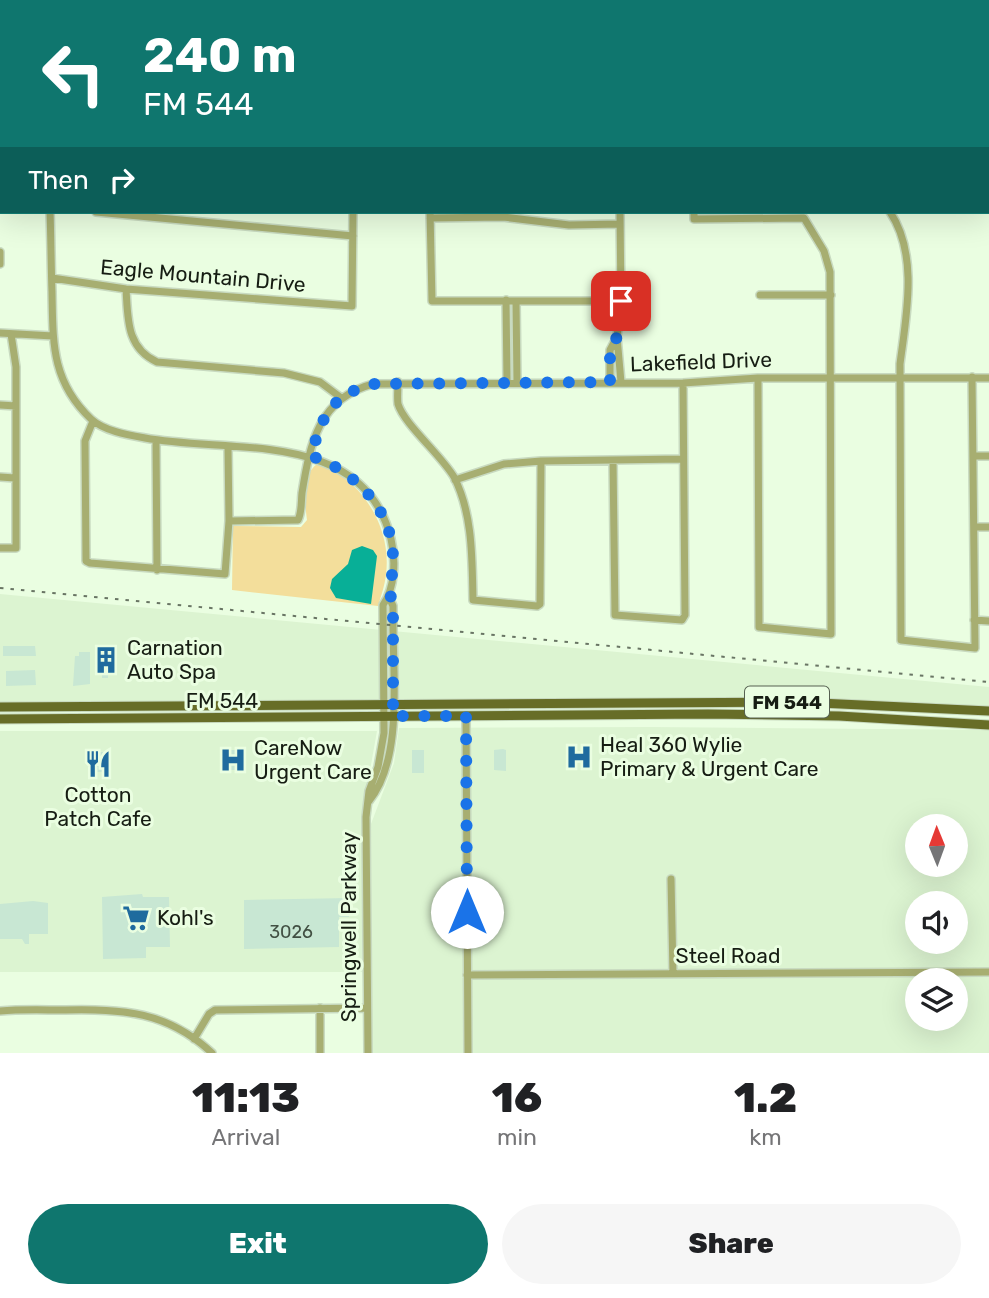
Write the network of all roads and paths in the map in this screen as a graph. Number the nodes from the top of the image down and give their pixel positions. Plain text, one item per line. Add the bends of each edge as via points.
1 (50, 214) edge
2 (117, 214) edge
3 (353, 214) edge
4 (620, 214) edge
5 (891, 214) edge
6 (430, 215) edge
7 (694, 215) edge
8 (620, 224) junction
9 (353, 236) junction
10 (0, 252) edge
11 (0, 264) edge
12 (52, 278) junction
13 (126, 289) junction
14 (760, 295) dead end
15 (831, 295) junction
16 (506, 300) junction
17 (516, 301) junction
18 (621, 301) junction
19 (0, 334) edge
20 (11, 334) junction
21 (53, 336) junction
22 (617, 337) junction
23 (901, 376) junction
24 (758, 377) junction
25 (829, 377) junction
26 (972, 377) junction
27 (989, 378) edge
28 (398, 382) junction
29 (507, 382) junction
30 (517, 382) junction
31 (610, 382) junction
32 (621, 382) junction
33 (682, 383) junction
34 (341, 397) junction
35 (0, 405) edge
36 (16, 406) junction
37 (93, 421) junction
38 (156, 440) junction
39 (228, 447) junction
40 (311, 456) junction
41 (973, 456) junction
42 (989, 456) edge
43 (683, 459) junction
44 (614, 460) junction
45 (541, 461) junction
46 (0, 477) edge
47 (15, 478) junction
48 (455, 480) junction
49 (229, 521) junction
50 (974, 527) junction
51 (989, 527) edge
52 (0, 548) edge
53 (156, 570) junction
54 (389, 597) junction
55 (974, 620) junction
56 (989, 621) edge
57 (382, 640) junction
58 (393, 640) junction
59 (539, 702) junction
60 (688, 702) junction
61 (388, 703) junction
62 (257, 704) junction
63 (129, 705) junction
64 (0, 707) edge
65 (958, 710) junction
66 (989, 711) edge
67 (642, 715) junction
68 (388, 716) junction
69 (466, 716) junction
70 (539, 716) junction
71 (257, 718) junction
72 (0, 719) edge
73 (129, 719) junction
74 (914, 720) junction
75 (989, 725) edge
76 (671, 879) dead end
77 (989, 972) edge
78 (673, 974) junction
79 (467, 975) junction
80 (320, 1008) junction
81 (367, 1008) junction
82 (0, 1011) edge
83 (194, 1039) junction
84 (212, 1053) edge
85 (320, 1053) edge
86 (368, 1053) edge
87 (468, 1053) edge

1 - 12 street
2 - 9 street
3 - 9 street
4 - 8 street
5 - 23 street via 906,262
6 - 8 street
6 - 16 street via 432,301
7 - 15 street via 804,218 824,251
8 - 18 street
9 - 13 street, Eagle Mountain Drive via 352,306
10 - 11 street
12 - 13 street, Eagle Mountain Drive
12 - 21 street
13 - 34 street via 130,334 146,357 157,362 284,373 320,382
14 - 15 street
15 - 25 street
16 - 17 street
16 - 29 street
17 - 18 street
17 - 30 street
18 - 22 street
19 - 20 street
20 - 21 street
20 - 36 street
21 - 37 street via 64,383
22 - 31 street via 610,350
22 - 32 street
23 - 25 street, Lakefield Drive
23 - 26 street, Lakefield Drive
23 - 55 street via 901,640 975,648
24 - 25 street, Lakefield Drive
24 - 25 street via 759,627 831,634
24 - 33 street, Lakefield Drive
26 - 27 street, Lakefield Drive
26 - 41 street
28 - 29 street, Lakefield Drive
28 - 34 street, Lakefield Drive via 373,384
28 - 48 street via 398,405 442,457
29 - 30 street, Lakefield Drive
30 - 31 street, Lakefield Drive
31 - 32 street, Lakefield Drive
32 - 33 street, Lakefield Drive
33 - 43 street
34 - 40 street, Lakefield Drive via 319,425
35 - 36 street
36 - 47 street
37 - 38 street, Springwell Parkway via 114,431
37 - 53 street via 85,441 86,561
38 - 39 street, Springwell Parkway
38 - 53 street
39 - 40 street, Springwell Parkway
39 - 49 street
40 - 49 street, Lakefield Drive via 298,520
40 - 54 street, Springwell Parkway via 354,479 378,507 393,553
41 - 42 street
41 - 50 street
43 - 44 street
43 - 44 street via 684,618 615,615
44 - 45 street
45 - 48 street via 504,464
45 - 48 street via 540,604 473,600 471,539
46 - 47 street
47 - 52 street via 16,548
49 - 53 street via 225,575
50 - 51 street
50 - 55 street
54 - 57 street, Springwell Parkway via 383,606
54 - 58 street, Springwell Parkway
55 - 56 street
57 - 58 street
57 - 61 street, Springwell Parkway
58 - 61 street, Springwell Parkway
59 - 60 main road, FM 544 / FM 544
59 - 61 main road, FM 544 / FM 544
59 - 70 main road
60 - 65 main road, FM 544 / FM 544
60 - 67 main road via 648,709
61 - 62 main road, FM 544 / FM 544
61 - 68 street, Springwell Parkway
62 - 63 main road, FM 544 / FM 544
62 - 71 main road
63 - 64 main road, FM 544 / FM 544
63 - 73 main road
65 - 66 main road, FM 544 / FM 544
65 - 74 main road via 923,713
67 - 70 main road, FM 544 / FM 544
67 - 74 main road, FM 544 / FM 544
68 - 69 main road, FM 544 / FM 544
68 - 71 main road, FM 544 / FM 544
68 - 81 street, Springwell Parkway via 389,757 366,817
69 - 70 main road, FM 544 / FM 544
69 - 79 street
71 - 73 main road, FM 544 / FM 544
72 - 73 main road, FM 544 / FM 544
74 - 75 main road, FM 544 / FM 544
76 - 78 street
77 - 78 street, Steel Road
78 - 79 street, Steel Road
79 - 87 street
80 - 81 street
80 - 83 street via 215,1010
80 - 85 street
81 - 86 street, Springwell Parkway
82 - 83 street via 134,1012 167,1023
83 - 84 street

